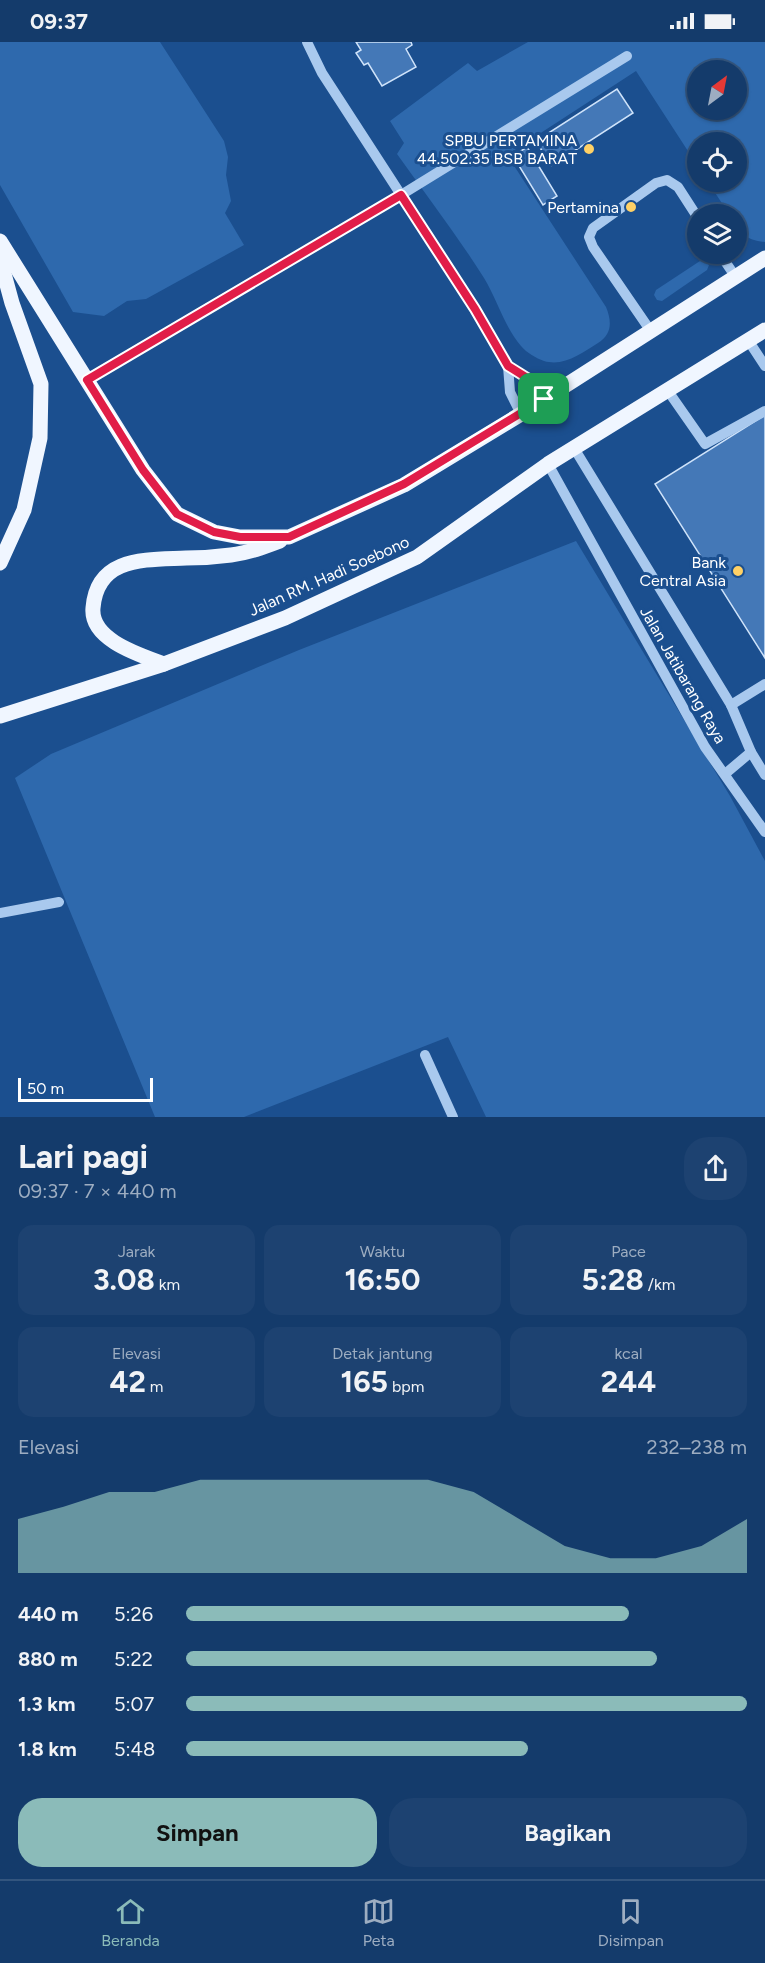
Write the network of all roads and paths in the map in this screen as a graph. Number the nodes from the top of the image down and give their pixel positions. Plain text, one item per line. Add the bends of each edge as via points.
1 (306, 42) edge
2 (627, 56) dead end
3 (401, 195) junction
4 (689, 204) edge
5 (0, 241) edge
6 (765, 258) edge
7 (0, 259) edge
8 (727, 264) edge
9 (735, 276) junction
10 (650, 330) junction
11 (765, 330) edge
12 (748, 340) junction
13 (508, 366) junction
14 (765, 366) edge
15 (87, 380) junction
16 (668, 391) junction
17 (544, 399) junction
18 (765, 411) edge
19 (521, 414) junction
20 (574, 448) junction
21 (548, 464) junction
22 (289, 537) junction
23 (0, 563) edge
24 (164, 664) junction
25 (765, 684) edge
26 (730, 705) junction
27 (0, 716) edge
28 (751, 752) junction
29 (725, 774) junction
30 (765, 775) edge
31 (765, 832) edge
32 (59, 902) dead end
33 (0, 913) edge
34 (425, 1055) dead end
35 (453, 1117) edge

1 - 3 street
2 - 3 street
3 - 13 street
3 - 15 street
4 - 10 street via 678,187 667,180 656,183 593,228 590,237
5 - 15 main road
6 - 9 main road
7 - 23 main road via 41,384 40,438 27,500
8 - 9 street
9 - 10 main road
10 - 17 main road
11 - 12 main road, Jalan RM. Hadi Soebono
12 - 14 street
12 - 16 main road, Jalan RM. Hadi Soebono
13 - 17 street via 532,381
13 - 19 street via 510,392
15 - 22 main road via 143,470 177,514 214,532 240,537
16 - 18 street via 705,444
16 - 20 main road, Jalan RM. Hadi Soebono
17 - 19 main road
19 - 22 main road via 404,484
20 - 21 main road, Jalan RM. Hadi Soebono
20 - 26 street, Jalan Jatibarang Raya
21 - 24 main road, Jalan RM. Hadi Soebono via 417,557 285,618
21 - 29 street, Jalan Jatibarang Raya via 705,747
22 - 24 main road via 247,553 150,559 118,566 108,573 97,589 93,606 102,631 115,643
24 - 27 main road, Jalan RM. Hadi Soebono
25 - 26 street
26 - 28 street, Jalan Jatibarang Raya
28 - 29 street
28 - 30 street, Jalan Jatibarang Raya
29 - 31 street, Jalan Jatibarang Raya
32 - 33 street
34 - 35 street

